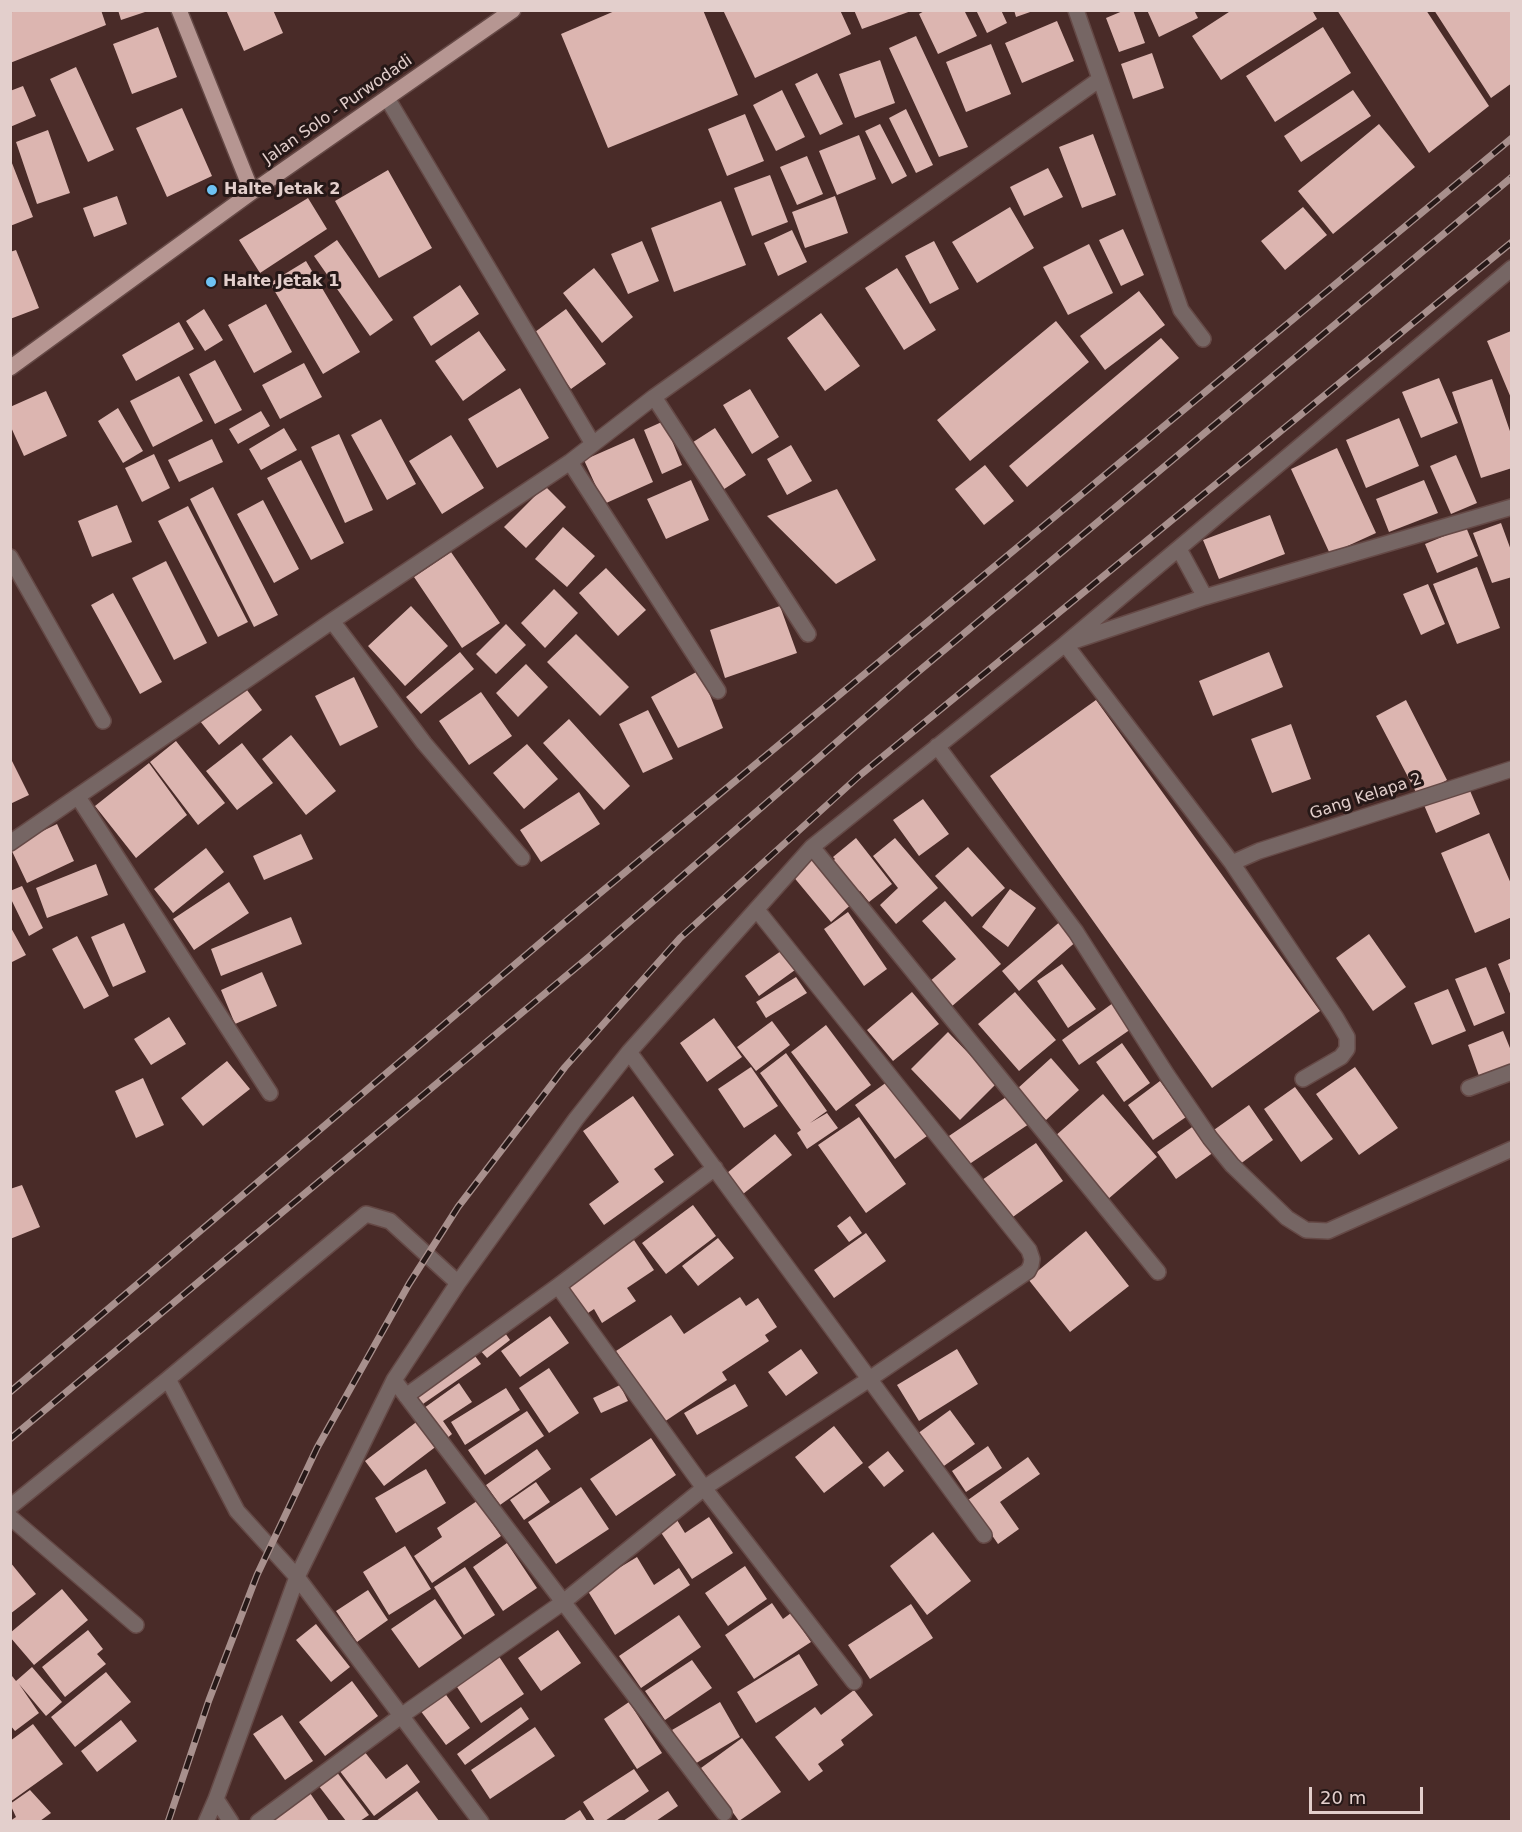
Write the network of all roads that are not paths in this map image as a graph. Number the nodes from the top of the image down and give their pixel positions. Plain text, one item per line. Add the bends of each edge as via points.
1 (179, 10) edge
2 (513, 10) edge
3 (1076, 10) edge
4 (1100, 79) junction
5 (387, 98) junction
6 (252, 192) junction
7 (1512, 268) edge
8 (1203, 339) dead end
9 (10, 368) edge
10 (654, 397) junction
11 (593, 444) junction
12 (570, 462) junction
13 (1512, 507) edge
14 (1179, 549) junction
15 (10, 557) edge
16 (1205, 597) junction
17 (332, 621) junction
18 (808, 634) dead end
19 (1065, 644) junction
20 (717, 691) dead end
21 (103, 722) dead end
22 (937, 746) junction
23 (1512, 769) edge
24 (78, 797) junction
25 (10, 843) edge
26 (812, 847) junction
27 (522, 858) dead end
28 (1232, 863) junction
29 (757, 910) junction
30 (629, 1052) junction
31 (1512, 1072) edge
32 (1303, 1079) dead end
33 (1469, 1088) dead end
34 (270, 1093) dead end
35 (1512, 1149) edge
36 (715, 1168) junction
37 (1158, 1272) dead end
38 (458, 1283) junction
39 (558, 1286) junction
40 (871, 1378) junction
41 (168, 1379) junction
42 (394, 1380) junction
43 (406, 1396) junction
44 (704, 1488) junction
45 (10, 1507) edge
46 (10, 1517) edge
47 (984, 1535) dead end
48 (297, 1576) junction
49 (562, 1603) junction
50 (136, 1625) dead end
51 (854, 1682) dead end
52 (401, 1716) junction
53 (216, 1798) junction
54 (724, 1814) dead end
55 (206, 1821) edge
56 (231, 1821) edge
57 (258, 1821) edge
58 (481, 1821) edge

1 - 6 main road
2 - 5 main road, Jalan Solo - Purwodadi
3 - 4 street
4 - 8 street via 1181,310
4 - 10 street
5 - 6 main road, Jalan Solo - Purwodadi
5 - 11 street
6 - 9 main road, Jalan Solo - Purwodadi
7 - 14 street
10 - 11 street
10 - 18 street
11 - 12 street
12 - 17 street
12 - 20 street
13 - 16 street
14 - 16 street
14 - 19 street
15 - 21 street
16 - 19 street
17 - 24 street
17 - 27 street via 424,743
19 - 22 street
19 - 28 street
22 - 26 street
22 - 35 street via 1076,932 1210,1138 1287,1218 1306,1230 1328,1231
23 - 28 street, Gang Kelapa 2 via 1270,847
24 - 25 street
24 - 34 street
26 - 29 street
26 - 37 street
28 - 32 street via 1347,1037 1347,1048 1341,1057
29 - 30 street
29 - 40 street via 1029,1250 1032,1259 1028,1271
30 - 36 street
30 - 38 street
31 - 33 street
36 - 39 street
36 - 40 street
38 - 41 street via 390,1221 366,1214
38 - 42 street
39 - 43 street
39 - 44 street
40 - 44 street
40 - 47 street
41 - 45 street
41 - 48 street via 237,1511
42 - 43 street
42 - 48 street
43 - 49 street
44 - 49 street
44 - 51 street
46 - 50 street
48 - 52 street
48 - 53 street
49 - 52 street
49 - 54 street
52 - 57 street
52 - 58 street
53 - 55 street
53 - 56 street

